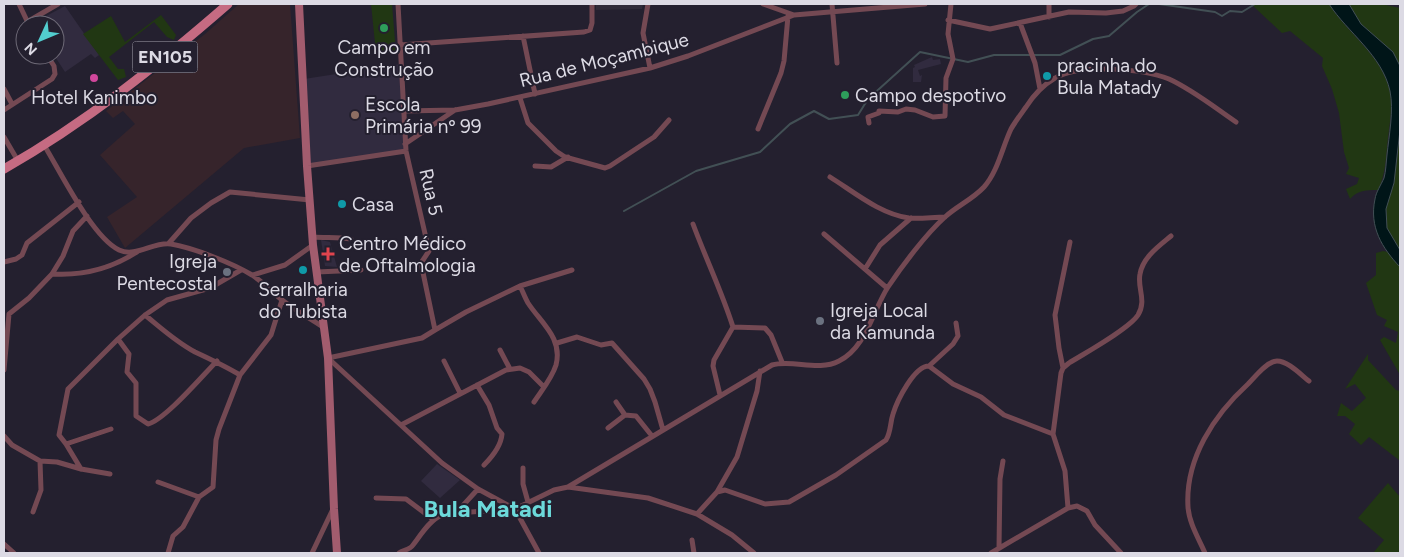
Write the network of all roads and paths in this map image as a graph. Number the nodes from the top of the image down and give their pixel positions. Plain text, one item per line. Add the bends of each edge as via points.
1 (58, 4) edge
2 (228, 4) edge
3 (299, 4) edge
4 (398, 4) edge
5 (592, 4) edge
6 (648, 4) edge
7 (764, 4) edge
8 (832, 4) edge
9 (925, 4) edge
10 (951, 4) edge
11 (1049, 4) edge
12 (1136, 4) edge
13 (832, 11) junction
14 (41, 15) edge
15 (794, 15) junction
16 (788, 16) junction
17 (1049, 17) junction
18 (948, 20) junction
19 (1020, 24) junction
20 (523, 36) junction
21 (400, 45) junction
22 (837, 64) dead end
23 (53, 65) edge
24 (650, 68) junction
25 (4, 89) edge
26 (1040, 89) junction
27 (535, 94) junction
28 (520, 98) junction
29 (12, 104) junction
30 (4, 110) edge
31 (455, 110) junction
32 (404, 111) junction
33 (668, 120) dead end
34 (1236, 122) dead end
35 (869, 123) dead end
36 (758, 129) dead end
37 (4, 137) edge
38 (405, 144) junction
39 (44, 145) junction
40 (406, 151) junction
41 (568, 157) junction
42 (18, 161) junction
43 (307, 166) junction
44 (535, 166) dead end
45 (4, 169) edge
46 (830, 177) dead end
47 (310, 200) junction
48 (79, 202) junction
49 (87, 216) junction
50 (945, 216) junction
51 (911, 218) junction
52 (693, 224) dead end
53 (824, 234) dead end
54 (1171, 236) dead end
55 (313, 237) junction
56 (351, 239) dead end
57 (1070, 242) dead end
58 (169, 243) junction
59 (314, 245) junction
60 (139, 251) junction
61 (4, 262) edge
62 (865, 268) junction
63 (241, 270) junction
64 (361, 270) dead end
65 (572, 270) dead end
66 (317, 272) junction
67 (52, 274) junction
68 (253, 276) junction
69 (520, 286) junction
70 (887, 288) junction
71 (282, 300) junction
72 (6, 315) edge
73 (145, 315) junction
74 (956, 323) dead end
75 (323, 327) junction
76 (733, 327) junction
77 (435, 330) junction
78 (118, 339) junction
79 (557, 343) junction
80 (500, 350) dead end
81 (328, 358) junction
82 (217, 361) junction
83 (444, 361) dead end
84 (782, 362) junction
85 (929, 366) junction
86 (1063, 368) junction
87 (510, 369) junction
88 (4, 370) edge
89 (760, 371) junction
90 (240, 375) junction
91 (1309, 381) dead end
92 (477, 385) junction
93 (544, 386) junction
94 (460, 393) junction
95 (720, 394) junction
96 (534, 402) dead end
97 (616, 402) dead end
98 (625, 415) junction
99 (401, 425) junction
100 (608, 428) dead end
101 (111, 429) dead end
102 (663, 430) junction
103 (1053, 434) junction
104 (4, 436) edge
105 (652, 436) junction
106 (66, 444) junction
107 (40, 461) junction
108 (1002, 461) dead end
109 (484, 465) dead end
110 (523, 468) dead end
111 (81, 469) junction
112 (110, 474) dead end
113 (158, 482) dead end
114 (568, 487) junction
115 (478, 489) junction
116 (717, 492) junction
117 (199, 497) junction
118 (376, 498) dead end
119 (528, 502) junction
120 (1068, 508) junction
121 (334, 509) junction
122 (515, 509) junction
123 (34, 512) dead end
124 (456, 513) junction
125 (697, 514) junction
126 (434, 520) junction
127 (692, 540) dead end
128 (4, 544) edge
129 (999, 548) junction
130 (14, 553) edge
131 (168, 553) edge
132 (312, 553) edge
133 (337, 553) edge
134 (399, 553) edge
135 (539, 553) edge
136 (694, 553) edge
137 (752, 553) edge
138 (991, 553) edge
139 (1120, 553) edge
140 (1205, 553) edge

1 - 14 street
2 - 39 main road, EN105 via 133,82
3 - 43 main road
4 - 21 street, Rua 5
5 - 20 street via 590,30
6 - 24 street via 643,33
7 - 15 street
8 - 13 street
9 - 13 street, Rua de Moçambique
10 - 18 street
11 - 17 street
12 - 17 street via 1123,11 1069,12
13 - 15 street, Rua de Moçambique
13 - 22 street
15 - 16 street, Rua de Moçambique
16 - 24 street, Rua de Moçambique
16 - 36 street via 781,73
17 - 19 street
18 - 19 street via 990,29
18 - 35 street via 953,59 946,78 945,116 933,117 906,109 880,111 868,117
19 - 26 street via 1035,63
20 - 21 street
20 - 27 street
21 - 32 street, Rua 5
23 - 29 street via 55,74 52,79
24 - 27 street, Rua de Moçambique
25 - 29 street
26 - 34 street via 1055,77 1073,71 1117,69 1142,73 1168,79 1194,92
26 - 50 street via 1012,128 997,165 984,186
27 - 28 street, Rua de Moçambique
28 - 31 street, Rua de Moçambique
28 - 41 street via 528,124 556,151
29 - 30 street
31 - 32 street, Rua de Moçambique
31 - 38 street
32 - 38 street, Rua 5
33 - 41 street via 654,137 605,168
37 - 42 street
38 - 40 street, Rua 5
39 - 42 main road, EN105
39 - 48 street
40 - 43 street
40 - 77 street, Rua 5 via 429,251 421,263
41 - 44 street via 550,167
42 - 45 main road, EN105
43 - 47 main road
46 - 51 street via 885,211
47 - 55 main road
47 - 58 street via 230,192 191,218
48 - 49 street
48 - 61 street via 27,243 22,255
49 - 60 street via 118,249
49 - 67 street via 73,231
50 - 51 street
50 - 70 street
51 - 62 street via 880,245
52 - 76 street
53 - 62 street
54 - 86 street via 1143,263 1139,275 1143,302 1130,324
55 - 56 street
55 - 59 main road
57 - 86 street via 1055,315
58 - 60 street
58 - 63 street via 200,251
59 - 66 main road
59 - 68 street via 285,265
60 - 67 street via 103,268 76,274
62 - 70 street
63 - 68 street
63 - 73 street via 210,288 167,300
64 - 66 street
65 - 69 street
66 - 75 main road
67 - 72 street via 29,298
68 - 71 street
69 - 77 street
69 - 79 street
70 - 84 street via 862,338 838,362 802,366
71 - 75 street
71 - 90 street via 271,335
72 - 88 street
73 - 78 street
73 - 82 street via 171,337
74 - 85 street via 958,336 953,344
75 - 81 main road
76 - 84 street via 760,326 769,330
76 - 95 street via 714,360
77 - 81 street via 422,338
78 - 82 street via 129,354 127,372 136,383 136,416 148,424 175,405
78 - 106 street via 68,389 58,432
79 - 93 street via 555,365
79 - 102 street via 577,337 601,345 612,343 644,379
80 - 87 street
81 - 99 street
81 - 121 main road
82 - 90 street
83 - 94 street
84 - 89 street
85 - 103 street via 1004,415
85 - 116 street via 921,369 907,386 893,414 886,440 836,476 789,502 776,504 765,504 725,490
86 - 103 street
87 - 92 street
87 - 93 street via 520,368 529,372
89 - 95 street
89 - 116 street via 737,457
90 - 117 street via 216,440 213,487
91 - 140 street via 1288,364 1279,360 1271,362 1242,390 1204,437 1192,468 1188,508
92 - 94 street
92 - 109 street via 502,434 502,440
93 - 96 street
94 - 99 street
95 - 102 street
97 - 98 street
98 - 100 street
98 - 105 street via 636,416
99 - 115 street via 436,458
101 - 106 street
102 - 105 street
103 - 120 street via 1065,471
104 - 107 street via 12,445
105 - 114 street
106 - 111 street
107 - 111 street
107 - 123 street via 41,490
108 - 129 street
110 - 119 street
111 - 112 street
113 - 117 street
114 - 119 street
114 - 125 street via 648,498
115 - 122 street
115 - 124 street
116 - 125 street
117 - 131 street via 183,527 173,536
118 - 126 street via 406,499
119 - 122 street
120 - 129 street
120 - 139 street via 1077,506 1087,511
121 - 132 street
121 - 133 main road
122 - 124 street
122 - 135 street
124 - 126 street
125 - 137 street via 732,535
126 - 134 street via 414,545
127 - 136 street
128 - 130 street
129 - 138 street

